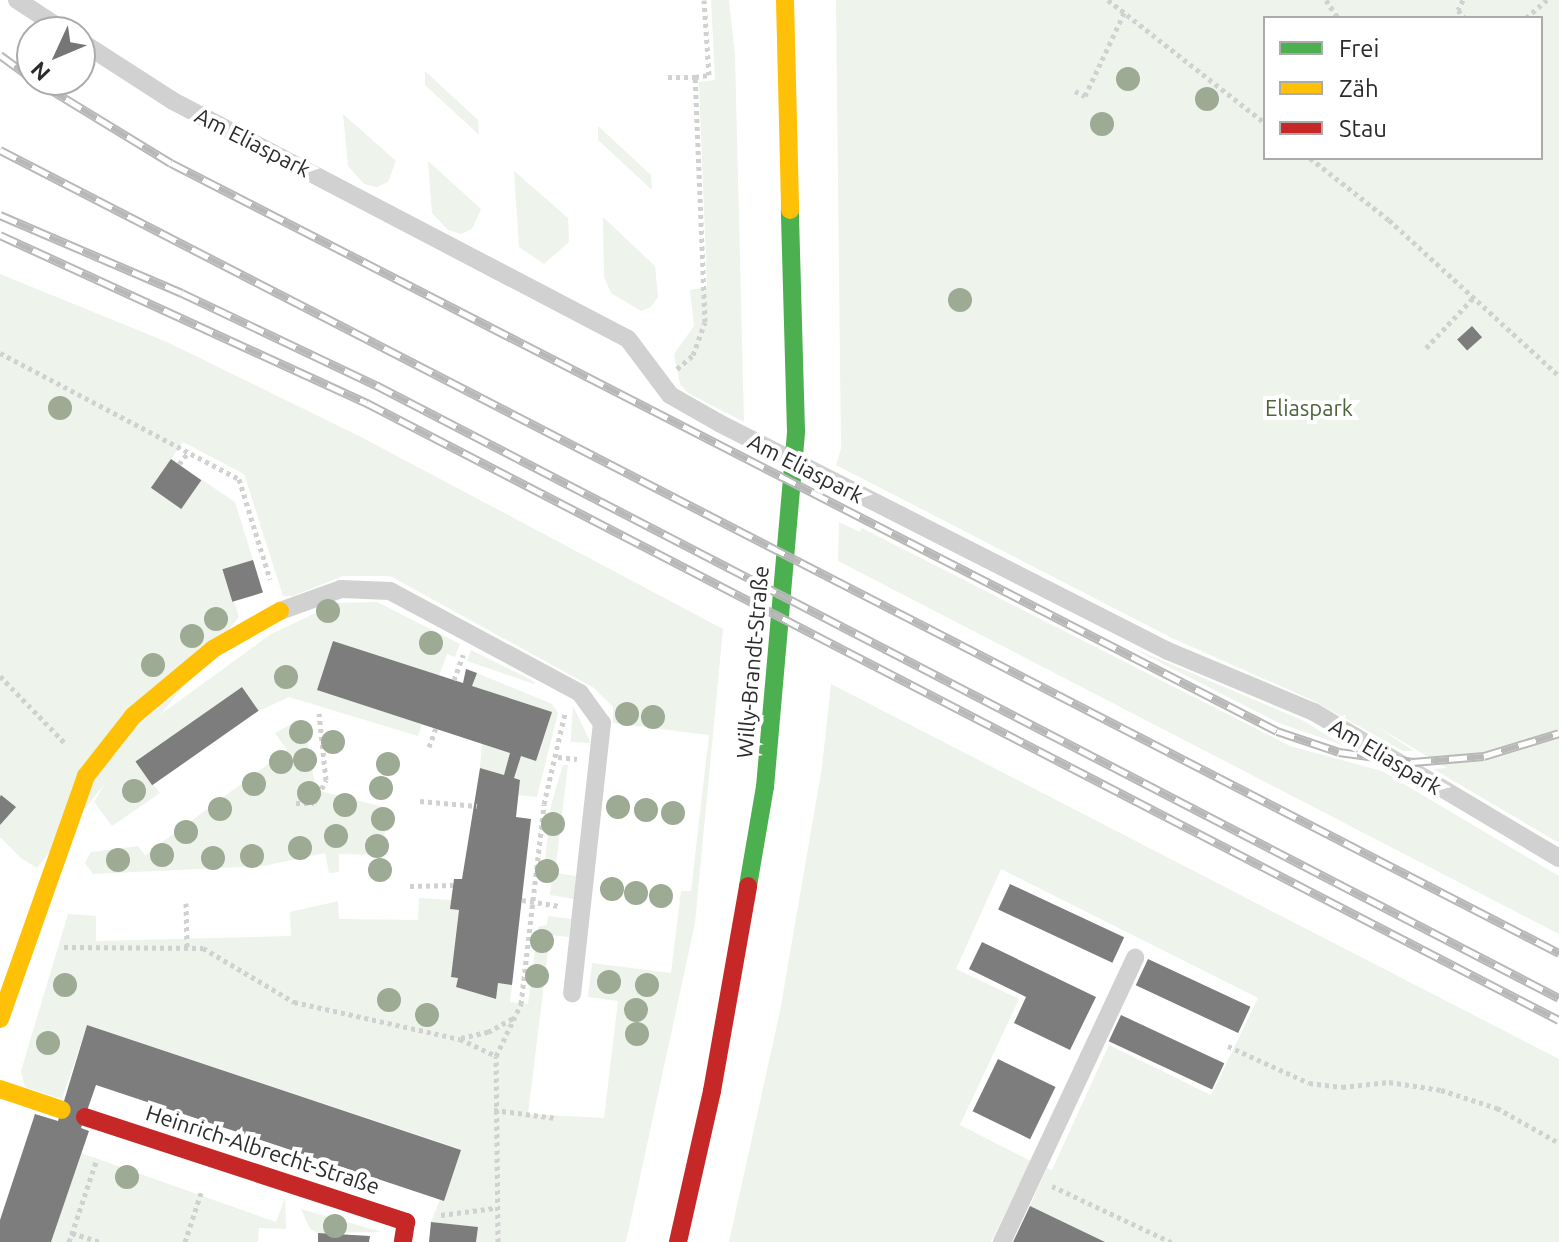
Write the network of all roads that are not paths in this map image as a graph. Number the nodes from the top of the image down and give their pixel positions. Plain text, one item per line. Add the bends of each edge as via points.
1 (17, 0) edge
2 (778, 0) edge
3 (785, 0) edge
4 (42, 16) edge
5 (96, 51) edge
6 (787, 78) junction
7 (280, 611) joint
8 (1559, 858) edge
9 (1135, 958) dead end
10 (572, 993) dead end
11 (0, 1019) edge
12 (0, 1089) edge
13 (62, 1110) dead end
14 (85, 1117) dead end
15 (403, 1242) edge
16 (678, 1242) edge
17 (1002, 1242) edge

1 - 4 lane
2 - 6 main road, Willy-Brandt-Straße
3 - 6 main road, Willy-Brandt-Straße
5 - 8 lane, Am Eliaspark via 173,101 628,339 670,395 719,423 1168,651 1314,712
6 - 16 main road, Willy-Brandt-Straße via 796,431 765,787 712,1091
7 - 10 lane via 341,589 390,591 569,687 602,723
7 - 11 main road via 213,649 133,716 86,776
9 - 17 lane
12 - 13 main road
14 - 15 main road, Heinrich-Albrecht-Straße via 406,1222

